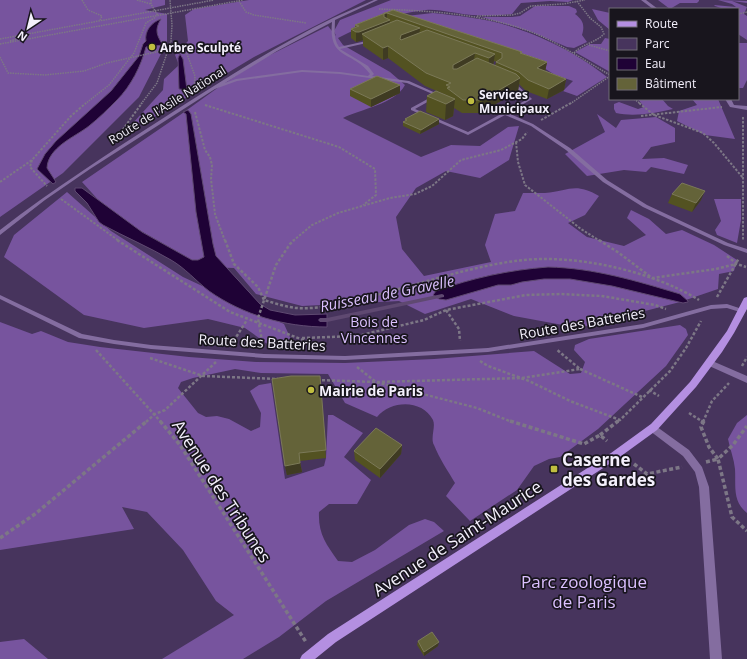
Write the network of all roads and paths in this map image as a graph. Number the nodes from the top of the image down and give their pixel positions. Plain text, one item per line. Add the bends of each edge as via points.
1 (82, 0) edge
2 (137, 0) edge
3 (150, 0) edge
4 (170, 0) edge
5 (214, 0) edge
6 (243, 0) edge
7 (377, 0) edge
8 (585, 0) edge
9 (643, 0) edge
10 (239, 1) edge
11 (576, 1) edge
12 (151, 4) junction
13 (172, 8) junction
14 (356, 8) junction
15 (655, 8) edge
16 (154, 10) junction
17 (171, 13) junction
18 (158, 16) junction
19 (471, 16) junction
20 (334, 19) junction
21 (100, 20) junction
22 (323, 25) junction
23 (36, 32) junction
24 (0, 39) edge
25 (372, 40) edge
26 (0, 44) edge
27 (588, 45) junction
28 (338, 48) junction
29 (169, 49) junction
30 (609, 51) edge
31 (574, 53) junction
32 (0, 57) edge
33 (130, 58) junction
34 (609, 75) edge
35 (370, 76) junction
36 (609, 77) edge
37 (509, 82) edge
38 (214, 88) junction
39 (635, 100) edge
40 (729, 100) edge
41 (193, 102) junction
42 (732, 106) junction
43 (745, 108) edge
44 (504, 114) junction
45 (654, 115) junction
46 (641, 116) dead end
47 (532, 125) junction
48 (516, 142) junction
49 (104, 157) junction
50 (32, 160) junction
51 (744, 178) junction
52 (0, 182) edge
53 (52, 192) junction
54 (362, 206) junction
55 (0, 233) edge
56 (742, 245) dead end
57 (747, 251) edge
58 (737, 264) junction
59 (746, 267) dead end
60 (652, 278) junction
61 (0, 297) edge
62 (264, 300) junction
63 (747, 300) edge
64 (711, 307) junction
65 (446, 310) junction
66 (743, 311) junction
67 (684, 314) junction
68 (247, 320) junction
69 (259, 324) junction
70 (81, 336) junction
71 (546, 341) junction
72 (466, 352) junction
73 (225, 353) junction
74 (264, 356) junction
75 (146, 357) dead end
76 (345, 358) junction
77 (747, 358) edge
78 (710, 363) junction
79 (580, 369) junction
80 (736, 374) junction
81 (202, 376) junction
82 (522, 378) junction
83 (281, 379) edge
84 (313, 380) edge
85 (747, 380) edge
86 (376, 382) junction
87 (649, 390) junction
88 (659, 396) dead end
89 (642, 397) junction
90 (689, 413) dead end
91 (155, 414) junction
92 (620, 420) junction
93 (703, 422) junction
94 (747, 426) edge
95 (653, 428) junction
96 (600, 436) junction
97 (606, 441) dead end
98 (718, 459) junction
99 (704, 462) dead end
100 (634, 464) dead end
101 (685, 466) dead end
102 (747, 531) edge
103 (0, 538) edge
104 (314, 652) junction
105 (306, 659) edge
106 (716, 659) edge

1 - 21 path via 88,10 102,16
2 - 12 path
3 - 12 path
4 - 13 path
5 - 13 path
6 - 10 path
7 - 14 lane, Route de l'Asile National
8 - 11 path
9 - 15 street
10 - 17 path
10 - 22 path via 246,12 254,15
11 - 19 path via 531,6 512,15
11 - 27 path via 601,27 604,34
12 - 16 path
13 - 16 path
13 - 17 path
14 - 19 path
14 - 20 lane, Route de l'Asile National
16 - 18 path
16 - 21 path
17 - 18 path
17 - 29 path via 172,33
18 - 26 path
18 - 33 path via 146,23
19 - 31 path via 537,34
20 - 22 lane, Route de l'Asile National
20 - 28 lane via 333,38
21 - 23 path
22 - 38 lane, Route de l'Asile National via 283,45
23 - 24 path
23 - 26 path
25 - 28 lane
27 - 30 path
27 - 31 path
28 - 35 lane via 370,69
29 - 33 path
29 - 41 path via 187,54 195,76
29 - 49 path via 157,83
31 - 34 path
32 - 33 path via 8,73 45,75 84,71
33 - 50 path via 109,85 71,116
35 - 38 lane via 302,71 236,80
35 - 44 lane via 408,82 438,95 412,109 468,134
36 - 47 path via 574,102
37 - 44 lane via 516,85 530,99
38 - 41 lane, Route de l'Asile National
39 - 45 path
40 - 42 street
41 - 49 lane, Route de l'Asile National
41 - 54 path via 339,147 375,169 376,195
41 - 62 path via 203,143 212,165 215,214 234,264 258,287
42 - 43 street
42 - 45 path
43 - 51 path via 741,144
44 - 47 lane
45 - 46 path
45 - 51 path via 703,133
47 - 48 path via 522,139
47 - 57 lane via 568,149 605,181 645,206 726,244
48 - 54 path via 501,150 461,160 432,186 416,194
48 - 60 path via 518,162 525,185
49 - 53 lane, Route de l'Asile National
50 - 52 path
50 - 53 path via 30,167
51 - 56 path
53 - 55 lane, Route de l'Asile National
53 - 68 path via 106,233 230,312
54 - 62 path via 312,225 290,244 276,265
58 - 59 path
58 - 60 path
58 - 64 path
60 - 62 path via 606,266 564,259 516,261 466,271 330,307 295,308
60 - 64 path via 684,291
61 - 70 lane, Route des Batteries
62 - 69 path via 258,318
63 - 66 main road, Avenue de Saint-Maurice
64 - 66 lane, Route des Batteries via 726,306
64 - 67 lane, Route des Batteries
64 - 87 path via 670,371
65 - 67 path via 526,295 561,294 602,296 655,305
65 - 69 path via 424,320 358,336 300,338
65 - 72 path via 459,328 459,340
66 - 78 main road, Avenue de Saint-Maurice
67 - 71 lane, Route des Batteries via 643,326
68 - 69 path
68 - 73 path
69 - 74 path
70 - 73 lane, Route des Batteries via 151,347
70 - 91 path, Avenue des Tribunes
71 - 72 lane, Route des Batteries
71 - 79 path
72 - 76 lane, Route des Batteries
72 - 82 path via 488,366
73 - 74 lane, Route des Batteries
73 - 81 path
74 - 76 lane, Route des Batteries
75 - 81 path
76 - 86 path
77 - 80 path
78 - 80 street
78 - 95 main road, Avenue de Saint-Maurice
79 - 82 path
79 - 89 path
80 - 85 street
80 - 93 path via 712,401
81 - 83 path
81 - 91 path via 165,410
82 - 86 path
82 - 92 path via 570,401
84 - 86 path
86 - 96 path via 477,408 523,426 584,444
87 - 88 path
87 - 89 path
89 - 92 path
90 - 93 path
91 - 103 path via 35,514
91 - 104 path, Avenue des Tribunes via 180,445 298,631
92 - 96 path
93 - 98 path via 701,427 709,447
94 - 98 path
95 - 104 main road, Avenue de Saint-Maurice
95 - 106 street via 686,452 701,476 704,487
96 - 97 path
98 - 99 path
98 - 102 path via 732,517
100 - 101 path via 647,474
104 - 105 main road, Avenue de Saint-Maurice

